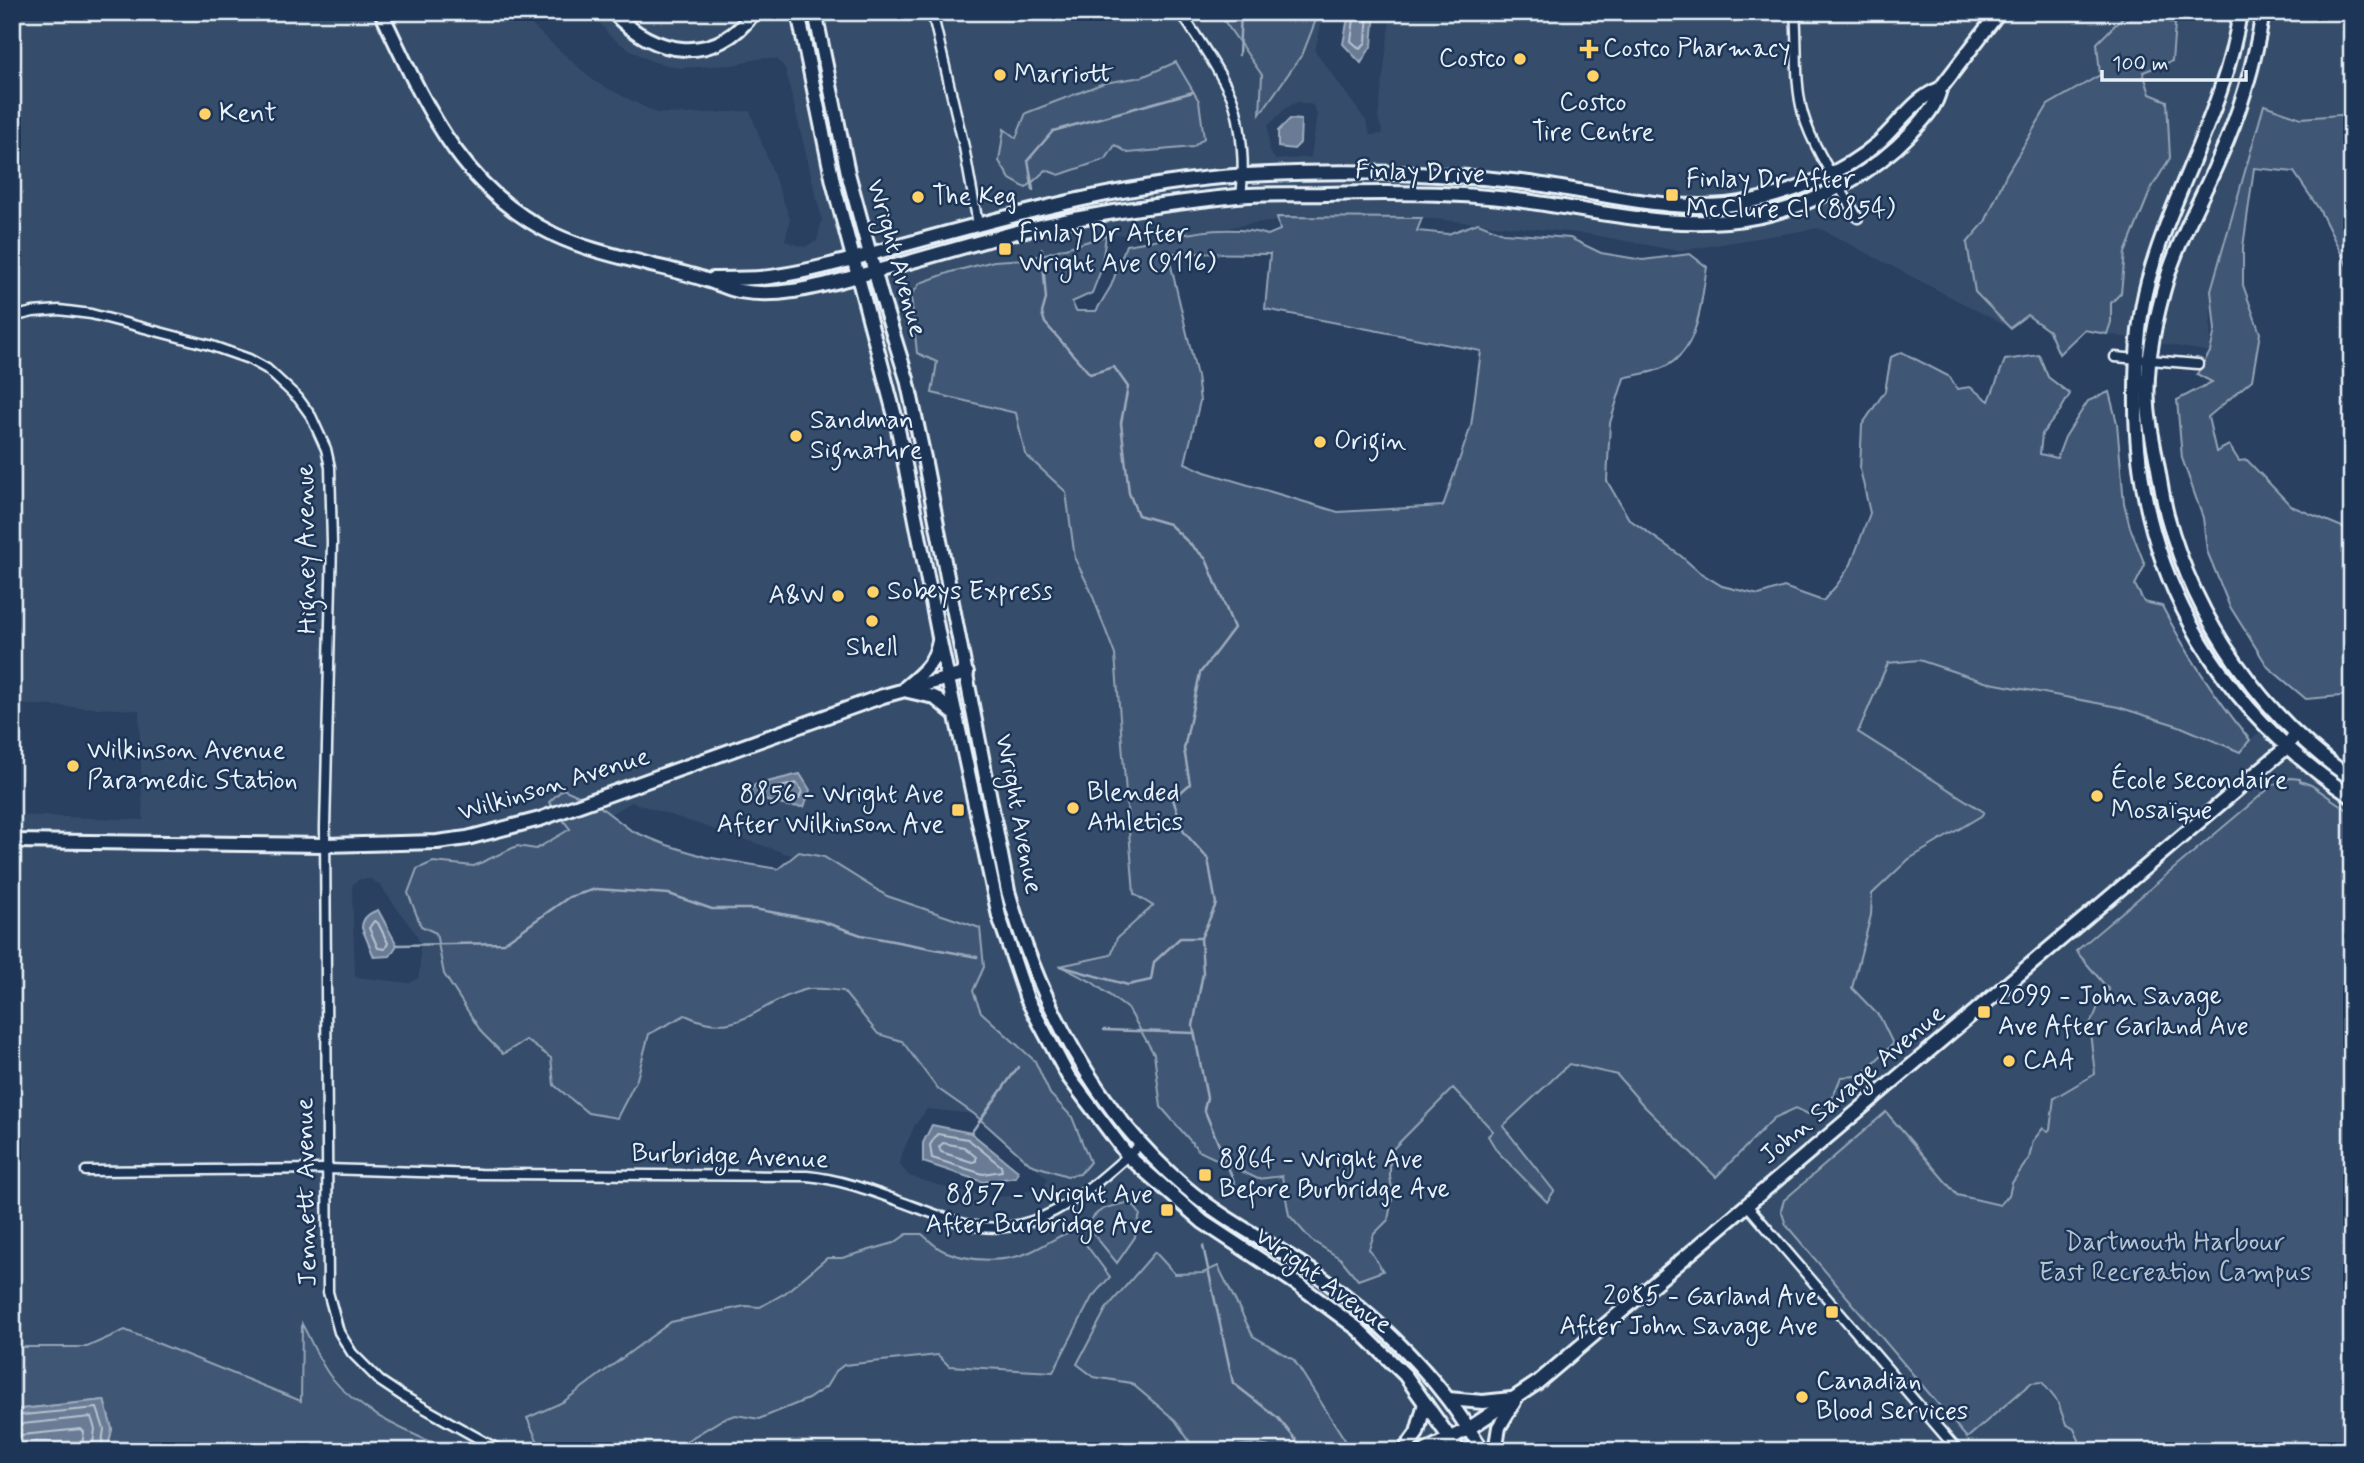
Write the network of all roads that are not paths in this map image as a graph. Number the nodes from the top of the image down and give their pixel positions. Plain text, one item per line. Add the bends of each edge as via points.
1 (382, 12) edge
2 (612, 12) edge
3 (754, 12) edge
4 (798, 12) edge
5 (815, 12) edge
6 (932, 12) edge
7 (1181, 12) edge
8 (1795, 12) edge
9 (1999, 12) edge
10 (2240, 12) edge
11 (2263, 12) edge
12 (1940, 89) junction
13 (1832, 173) junction
14 (1244, 176) junction
15 (1840, 187) junction
16 (1241, 196) junction
17 (1858, 218) dead end
18 (978, 224) junction
19 (870, 253) junction
20 (851, 258) junction
21 (875, 272) junction
22 (857, 276) junction
23 (706, 280) junction
24 (12, 317) edge
25 (2115, 357) dead end
26 (2144, 361) junction
27 (2197, 364) dead end
28 (939, 637) junction
29 (967, 673) junction
30 (948, 678) junction
31 (901, 691) junction
32 (956, 715) junction
33 (2295, 734) junction
34 (2286, 748) junction
35 (2352, 779) edge
36 (2352, 797) edge
37 (12, 841) edge
38 (326, 845) junction
39 (1141, 1144) junction
40 (1128, 1156) junction
41 (327, 1169) junction
42 (86, 1171) dead end
43 (1747, 1205) junction
44 (1516, 1398) junction
45 (1448, 1399) junction
46 (1425, 1403) junction
47 (1468, 1429) junction
48 (1451, 1438) junction
49 (501, 1451) edge
50 (1404, 1451) edge
51 (1425, 1451) edge
52 (1459, 1451) edge
53 (1483, 1451) edge
54 (1495, 1451) edge
55 (1958, 1451) edge

1 - 23 main road, Finlay Drive via 441,133 489,191 566,239
2 - 3 main road via 655,43 699,50 736,34
4 - 20 main road, Wright Avenue
5 - 19 main road, Wright Avenue via 848,173
6 - 18 street
7 - 14 street via 1231,97
8 - 13 street via 1802,113
9 - 12 main road, Finlay Drive
10 - 26 main road via 2224,84 2151,273 2137,335
11 - 26 main road via 2256,52 2233,122 2168,276
12 - 13 main road, Finlay Drive via 1927,94 1870,150
12 - 15 main road, Finlay Drive via 1937,103 1905,139 1876,165
13 - 14 main road, Finlay Drive via 1764,198 1700,206 1461,176 1351,172
13 - 15 street
14 - 16 street
14 - 18 main road, Finlay Drive via 1105,195
15 - 16 main road, Finlay Drive via 1778,212 1697,223 1457,195
15 - 17 street
16 - 21 main road, Finlay Drive via 1054,223
18 - 19 main road, Finlay Drive
19 - 20 main road, Finlay Drive
19 - 21 main road, Wright Avenue
20 - 22 main road, Wright Avenue
20 - 23 main road, Finlay Drive via 774,277
21 - 22 main road, Finlay Drive
21 - 29 main road, Wright Avenue via 907,379
22 - 23 main road, Finlay Drive via 783,293 735,290
22 - 28 main road, Wright Avenue via 897,424
24 - 38 street, Higney Avenue via 60,310 91,314 209,345 267,369 311,416 326,449 331,493
25 - 26 street
26 - 27 street
26 - 33 main road via 2152,442 2167,516 2185,568 2230,654
26 - 34 main road via 2135,407 2140,472 2162,561 2216,667
28 - 30 main road, Wright Avenue
28 - 31 main road via 929,667
29 - 30 main road, Wilkinson Avenue
29 - 39 main road, Wright Avenue via 1009,891 1032,965 1068,1040
30 - 31 main road, Wilkinson Avenue
30 - 32 main road, Wright Avenue
31 - 32 main road via 934,696
31 - 38 main road, Wilkinson Avenue via 503,830 437,842
32 - 40 main road, Wright Avenue via 999,916 1022,986 1068,1076
33 - 34 main road, John Savage Avenue
33 - 35 main road
34 - 36 main road
34 - 43 main road, John Savage Avenue
37 - 38 main road, Wilkinson Avenue
38 - 41 street, Jennett Avenue
39 - 40 street, Burbridge Avenue
39 - 45 main road, Wright Avenue via 1216,1212 1324,1279 1358,1307
40 - 41 street, Burbridge Avenue via 1057,1211 1033,1222 989,1228 817,1177
40 - 46 main road, Wright Avenue via 1203,1222 1358,1329 1405,1375
41 - 42 street, Burbridge Avenue
41 - 49 street, Jennett Avenue via 328,1292 339,1332 352,1353 380,1381
43 - 44 main road, John Savage Avenue
43 - 55 street
44 - 45 main road via 1483,1402
44 - 47 main road, John Savage Avenue
44 - 54 main road via 1499,1427
45 - 47 main road, Wright Avenue
46 - 48 main road, Wright Avenue
46 - 50 main road via 1417,1433
47 - 48 main road, John Savage Avenue
47 - 53 main road, Wright Avenue
48 - 51 main road, John Savage Avenue
48 - 52 main road, Wright Avenue

